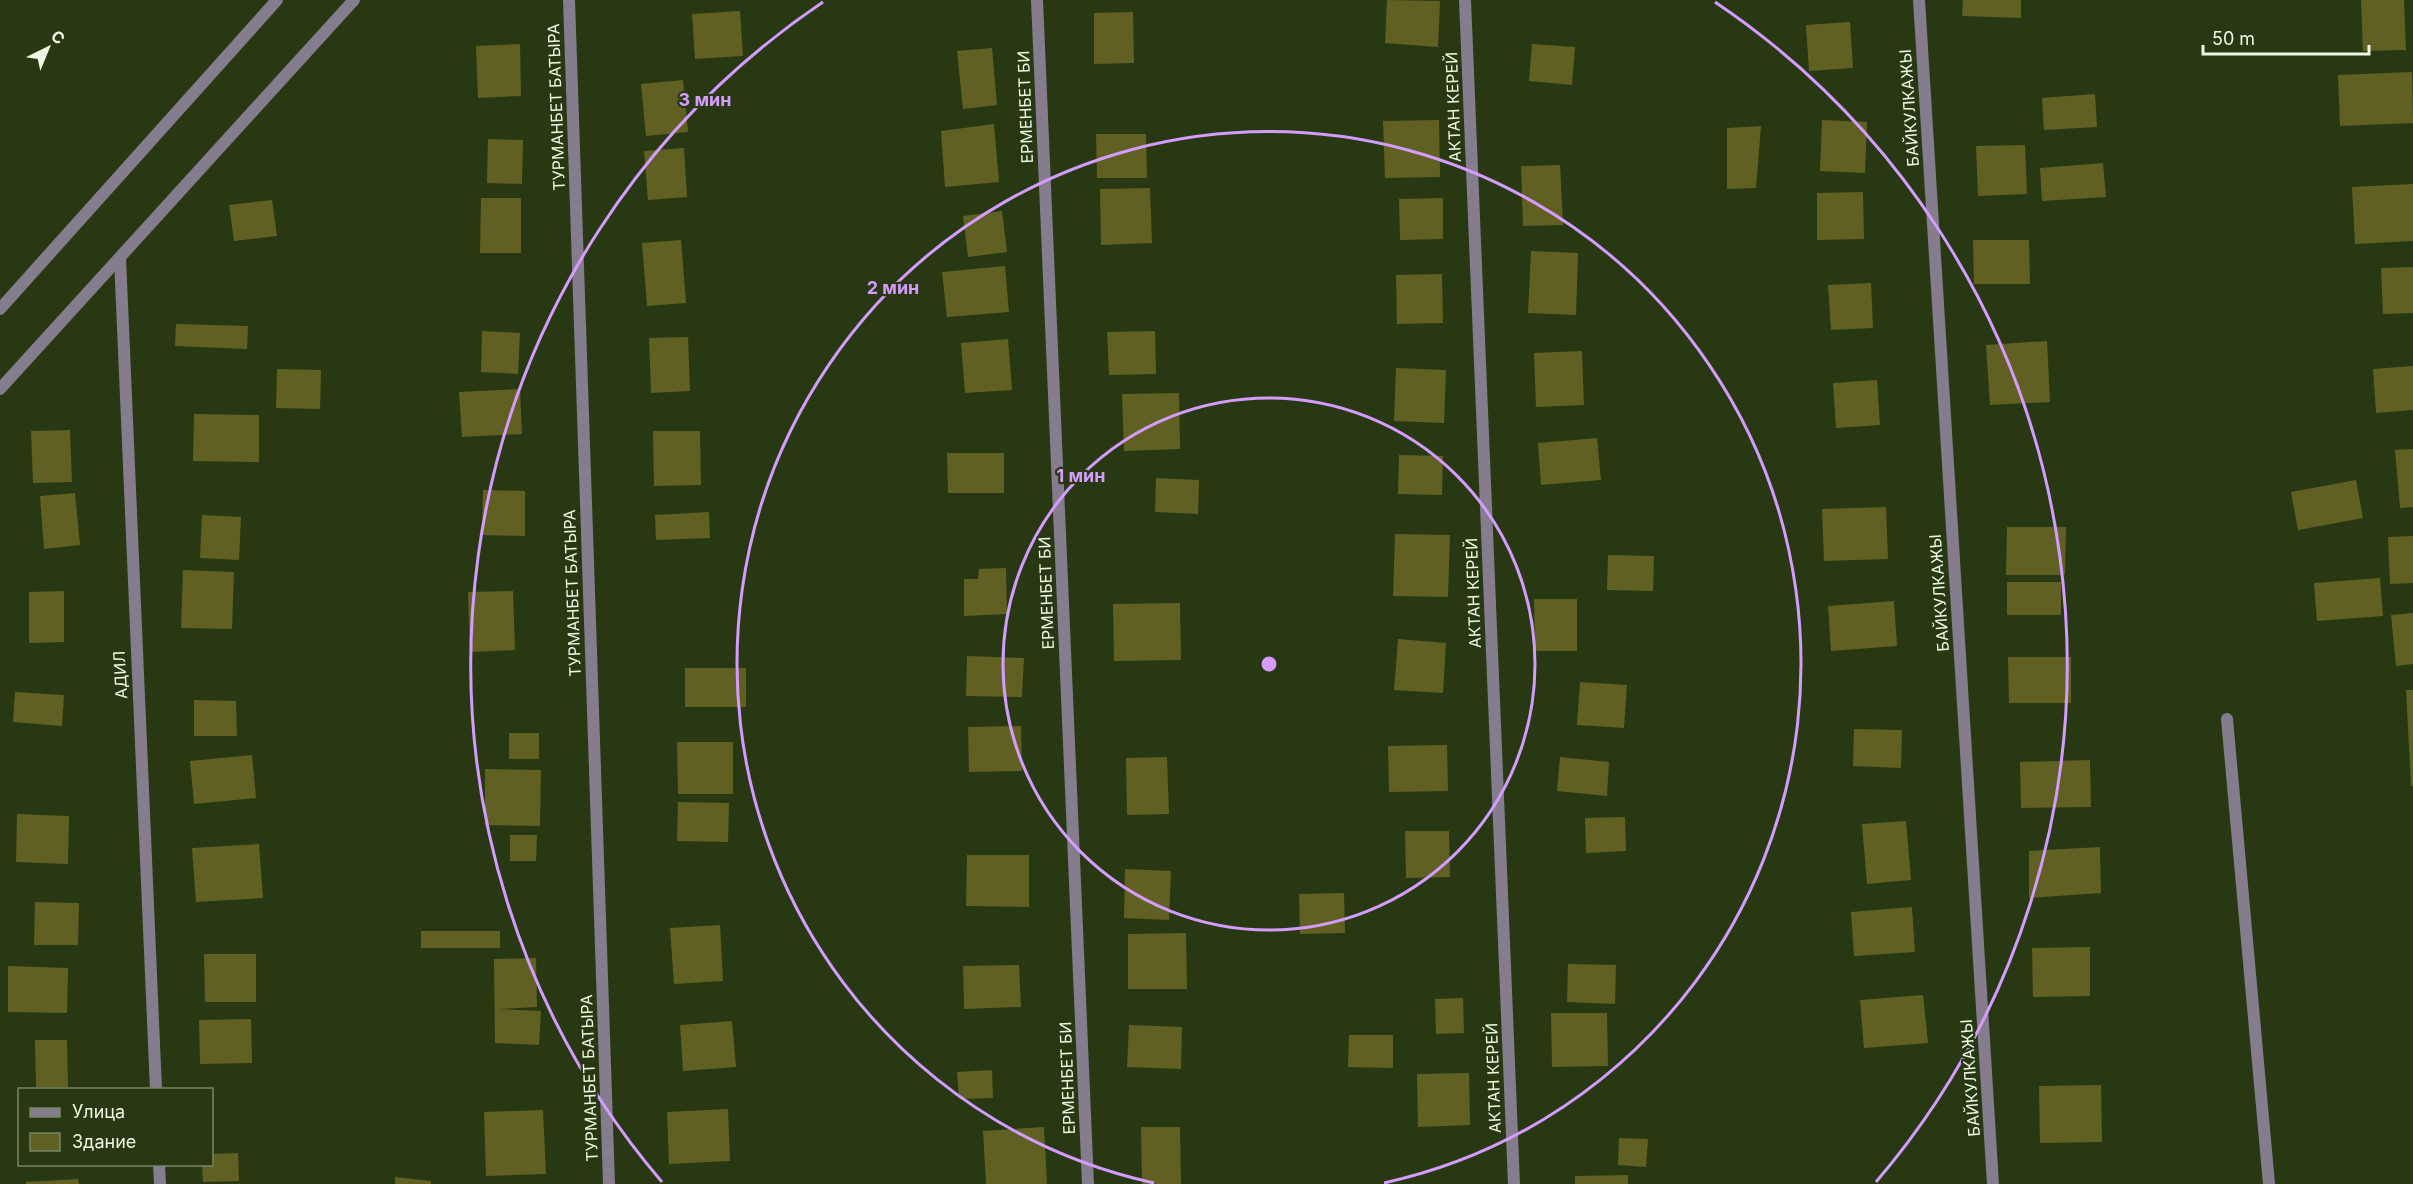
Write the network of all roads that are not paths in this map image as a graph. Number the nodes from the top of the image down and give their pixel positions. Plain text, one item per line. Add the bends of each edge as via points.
1 (278, 0) edge
2 (354, 0) edge
3 (569, 0) edge
4 (1037, 0) edge
5 (1465, 0) edge
6 (1919, 0) edge
7 (120, 258) junction
8 (0, 309) edge
9 (0, 389) edge
10 (2227, 719) dead end
11 (156, 1088) edge
12 (159, 1166) edge
13 (160, 1184) edge
14 (609, 1184) edge
15 (1088, 1184) edge
16 (1514, 1184) edge
17 (1993, 1184) edge
18 (2269, 1184) edge

1 - 8 street
2 - 7 street
3 - 14 street, ТУРМАНБЕТ БАТЫРА
4 - 15 street, ЕРМЕНБЕТ БИ
5 - 16 street, АКТАН КЕРЕЙ
6 - 17 street, БАЙКУЛКАЖЫ
7 - 9 street
7 - 11 street, АДИЛ
10 - 18 street
12 - 13 street

